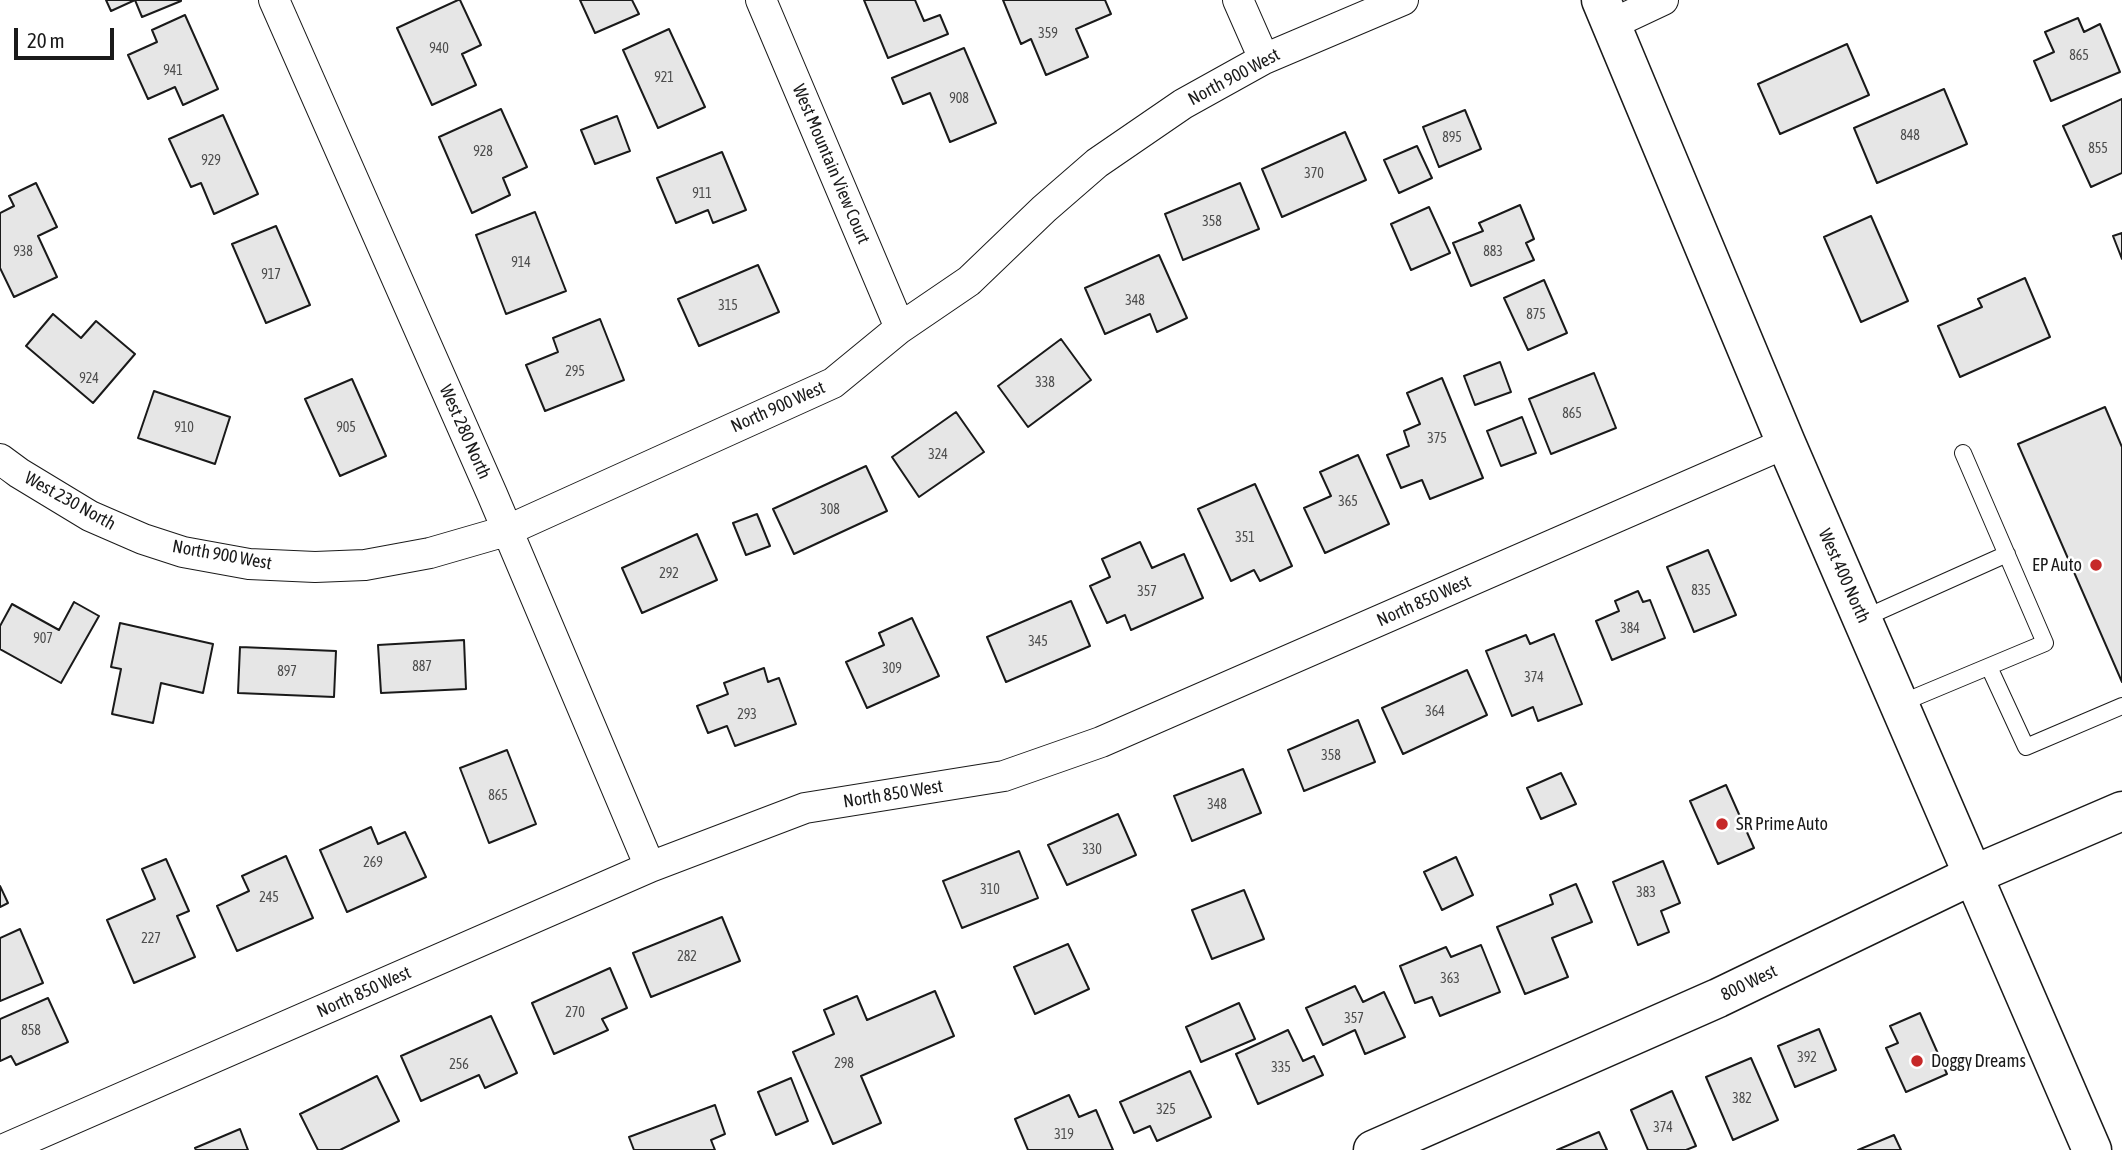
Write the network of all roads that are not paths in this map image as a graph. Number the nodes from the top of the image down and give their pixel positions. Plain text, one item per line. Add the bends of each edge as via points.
1 (274, 0) edge
2 (761, 0) edge
3 (1238, 0) edge
4 (1403, 0) edge
5 (1662, 0) edge
6 (1607, 12) edge
7 (1264, 59) junction
8 (900, 328) junction
9 (1786, 443) junction
10 (1963, 453) dead end
11 (0, 459) edge
12 (506, 530) junction
13 (143, 538) joint
14 (2007, 554) junction
15 (1863, 619) junction
16 (1989, 667) junction
17 (1899, 705) junction
18 (2122, 706) edge
19 (2122, 811) edge
20 (650, 867) junction
21 (1973, 875) junction
22 (2, 1150) edge
23 (1373, 1150) edge
24 (2092, 1150) edge

1 - 12 street, West 280 North
2 - 8 street, West Mountain View Court
3 - 7 street
4 - 7 street, North 900 West
5 - 6 street
6 - 9 main road, West 400 North
7 - 8 street, North 900 West via 1183,104 1097,163 969,281
8 - 12 street, North 900 West via 833,383
9 - 15 main road, West 400 North
9 - 20 street, North 850 West via 1101,742 1003,776 806,808
10 - 14 lane
11 - 13 street, West 230 North via 90,516
12 - 13 street, North 900 West via 430,553 316,568 248,564 183,552
12 - 20 street, West 280 North
14 - 15 lane
14 - 16 lane via 2045,643
15 - 17 main road, West 400 North
16 - 17 lane
16 - 18 lane via 2026,747
17 - 21 main road, West 400 North
19 - 21 main road, 800 West
20 - 22 street, North 850 West
21 - 23 main road, 800 West via 1718,998
21 - 24 main road, West 400 North

